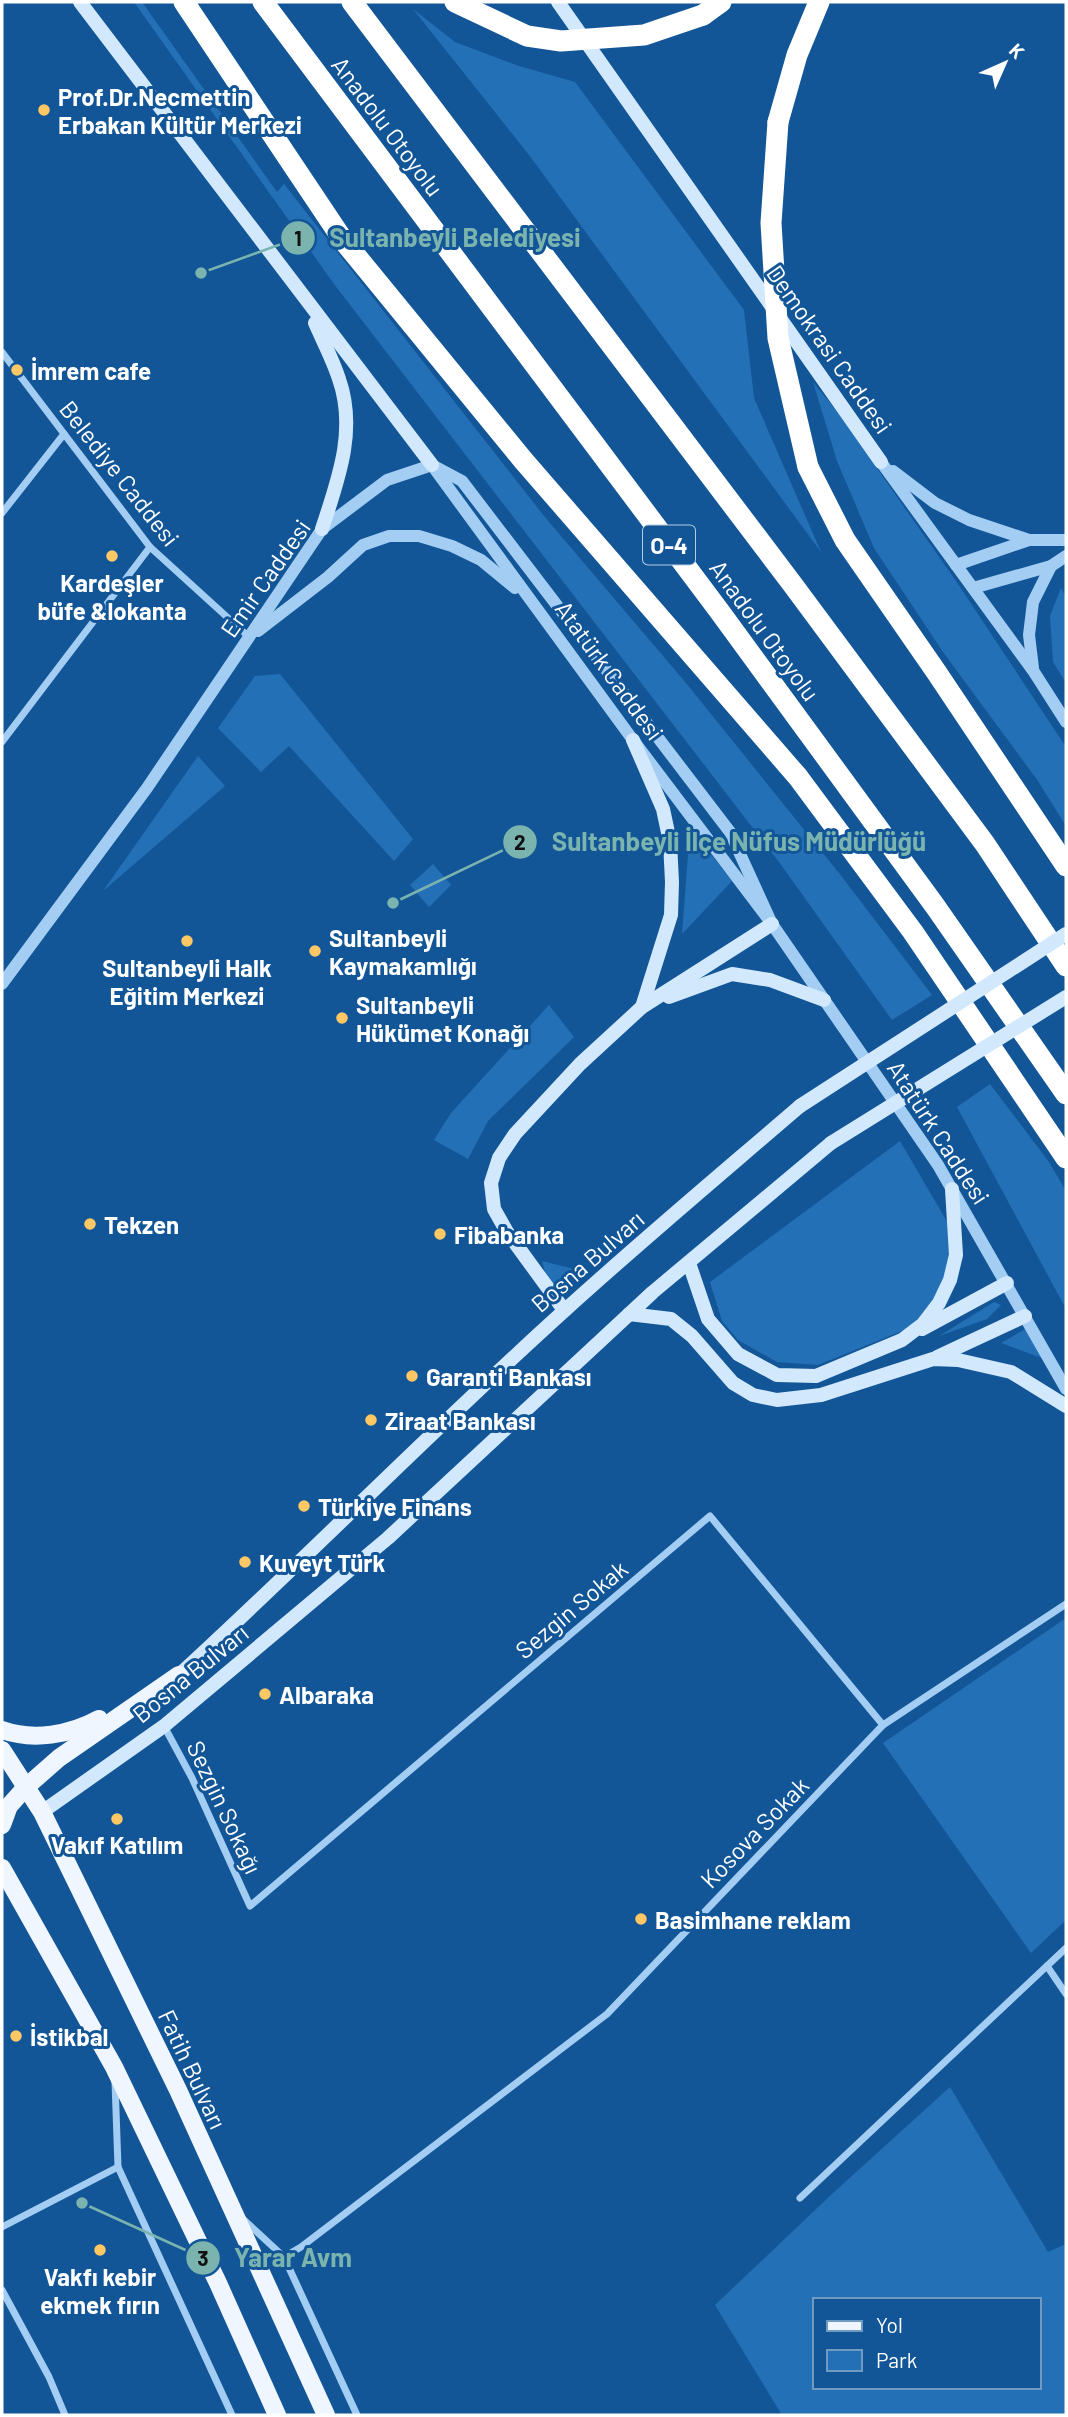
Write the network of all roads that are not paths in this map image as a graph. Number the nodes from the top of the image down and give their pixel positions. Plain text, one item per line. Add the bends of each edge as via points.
1 (80, 2) edge
2 (184, 2) edge
3 (263, 2) edge
4 (352, 2) edge
5 (455, 2) edge
6 (558, 2) edge
7 (721, 2) edge
8 (819, 2) edge
9 (307, 303) junction
10 (2, 352) edge
11 (64, 434) junction
12 (881, 462) junction
13 (432, 465) junction
14 (2, 513) edge
15 (322, 529) junction
16 (1028, 540) junction
17 (1066, 540) edge
18 (150, 547) junction
19 (1066, 556) edge
20 (956, 565) junction
21 (1051, 566) junction
22 (973, 588) junction
23 (531, 600) junction
24 (249, 637) junction
25 (1034, 672) junction
26 (1066, 722) edge
27 (633, 740) junction
28 (2, 741) edge
29 (1066, 866) edge
30 (772, 924) junction
31 (1066, 934) edge
32 (1066, 966) edge
33 (2, 984) edge
34 (1066, 998) edge
35 (824, 1000) junction
36 (642, 1007) junction
37 (1066, 1094) edge
38 (1066, 1158) edge
39 (952, 1189) junction
40 (689, 1263) junction
41 (1006, 1283) junction
42 (564, 1310) junction
43 (629, 1314) junction
44 (1025, 1316) junction
45 (902, 1340) junction
46 (933, 1359) junction
47 (1066, 1390) edge
48 (1066, 1406) edge
49 (1066, 1604) edge
50 (179, 1675) junction
51 (883, 1725) junction
52 (164, 1726) junction
53 (2, 1730) edge
54 (2, 1750) edge
55 (26, 1787) junction
56 (5, 1804) edge
57 (42, 1812) junction
58 (2, 1825) edge
59 (2, 1868) edge
60 (250, 1906) joint
61 (1066, 1948) edge
62 (1047, 1966) junction
63 (1066, 1994) edge
64 (114, 2067) junction
65 (117, 2167) junction
66 (800, 2197) dead end
67 (229, 2206) junction
68 (2, 2227) edge
69 (284, 2257) junction
70 (2, 2290) edge
71 (65, 2415) edge
72 (232, 2415) edge
73 (278, 2415) edge
74 (326, 2415) edge
75 (357, 2415) edge

1 - 9 main road, Atatürk Caddesi
2 - 38 highway via 344,240 523,460 798,777 913,932
3 - 37 highway, Anadolu Otoyolu / O-4 via 720,612
4 - 32 highway, Anadolu Otoyolu via 985,844
5 - 7 highway, bridge via 527,36 561,41 644,36 703,15
6 - 12 main road, Demokrasi Caddesi
8 - 29 highway, bridge via 797,55 778,122 771,223 778,338 808,467 845,540
9 - 13 main road, Atatürk Caddesi
9 - 15 main road via 340,380 345,404 347,443
10 - 11 street, Belediye Caddesi
11 - 14 street
11 - 18 street, Belediye Caddesi
12 - 16 street via 935,503
12 - 20 street, Demokrasi Caddesi
13 - 15 street, Emir Caddesi via 387,480
13 - 23 street, Atatürk Caddesi
13 - 30 street via 462,481 730,832
15 - 24 street, Emir Caddesi
16 - 17 street
16 - 20 street
18 - 24 street, Belediye Caddesi
18 - 28 street
19 - 21 street
20 - 22 street, Demokrasi Caddesi
21 - 22 street
21 - 25 street via 1033,602 1029,635
22 - 25 street, Demokrasi Caddesi
23 - 24 street via 481,560 452,546 419,536 389,536 363,545
23 - 27 street, Atatürk Caddesi
24 - 33 street, Emir Caddesi via 146,788
25 - 26 street, Demokrasi Caddesi
27 - 30 street, Atatürk Caddesi
27 - 36 main road via 663,809 672,882 671,915
30 - 35 street, Atatürk Caddesi
30 - 36 main road
31 - 42 main road, Bosna Bulvarı, bridge via 800,1106
34 - 40 main road, Bosna Bulvarı, bridge via 831,1143
35 - 36 main road via 770,980 732,974
35 - 39 street, Atatürk Caddesi
36 - 42 main road via 580,1064 515,1134 499,1158 491,1183 494,1209 507,1232
39 - 41 street, Atatürk Caddesi
39 - 45 main road via 956,1255 950,1280 923,1324
40 - 43 main road, Bosna Bulvarı
40 - 45 main road via 708,1319 738,1354 777,1375 816,1377
41 - 44 street, Atatürk Caddesi
41 - 45 main road
42 - 50 main road, Bosna Bulvarı
43 - 46 main road via 671,1318 733,1383 754,1395 777,1400 821,1395
43 - 52 main road, Bosna Bulvarı via 388,1538
44 - 46 main road
44 - 47 street, Atatürk Caddesi
46 - 48 main road via 1011,1372
49 - 51 street, Kosova Sokak
50 - 53 main road via 81,1729 40,1736
50 - 55 main road via 59,1758
51 - 60 street, Sezgin Sokak via 710,1516
51 - 69 street, Kosova Sokak via 607,2014
52 - 57 main road, Bosna Bulvarı
52 - 60 street, Sezgin Sokağı
54 - 55 main road, Fatih Bulvarı
55 - 56 main road
55 - 57 main road, Fatih Bulvarı
56 - 57 main road
56 - 58 main road
57 - 67 main road, Fatih Bulvarı via 178,2090
59 - 64 main road
61 - 62 street
62 - 63 street
62 - 66 street
64 - 65 street
64 - 73 main road
65 - 68 street
65 - 72 street
67 - 69 street
67 - 74 main road, Fatih Bulvarı
69 - 75 street
70 - 71 street

